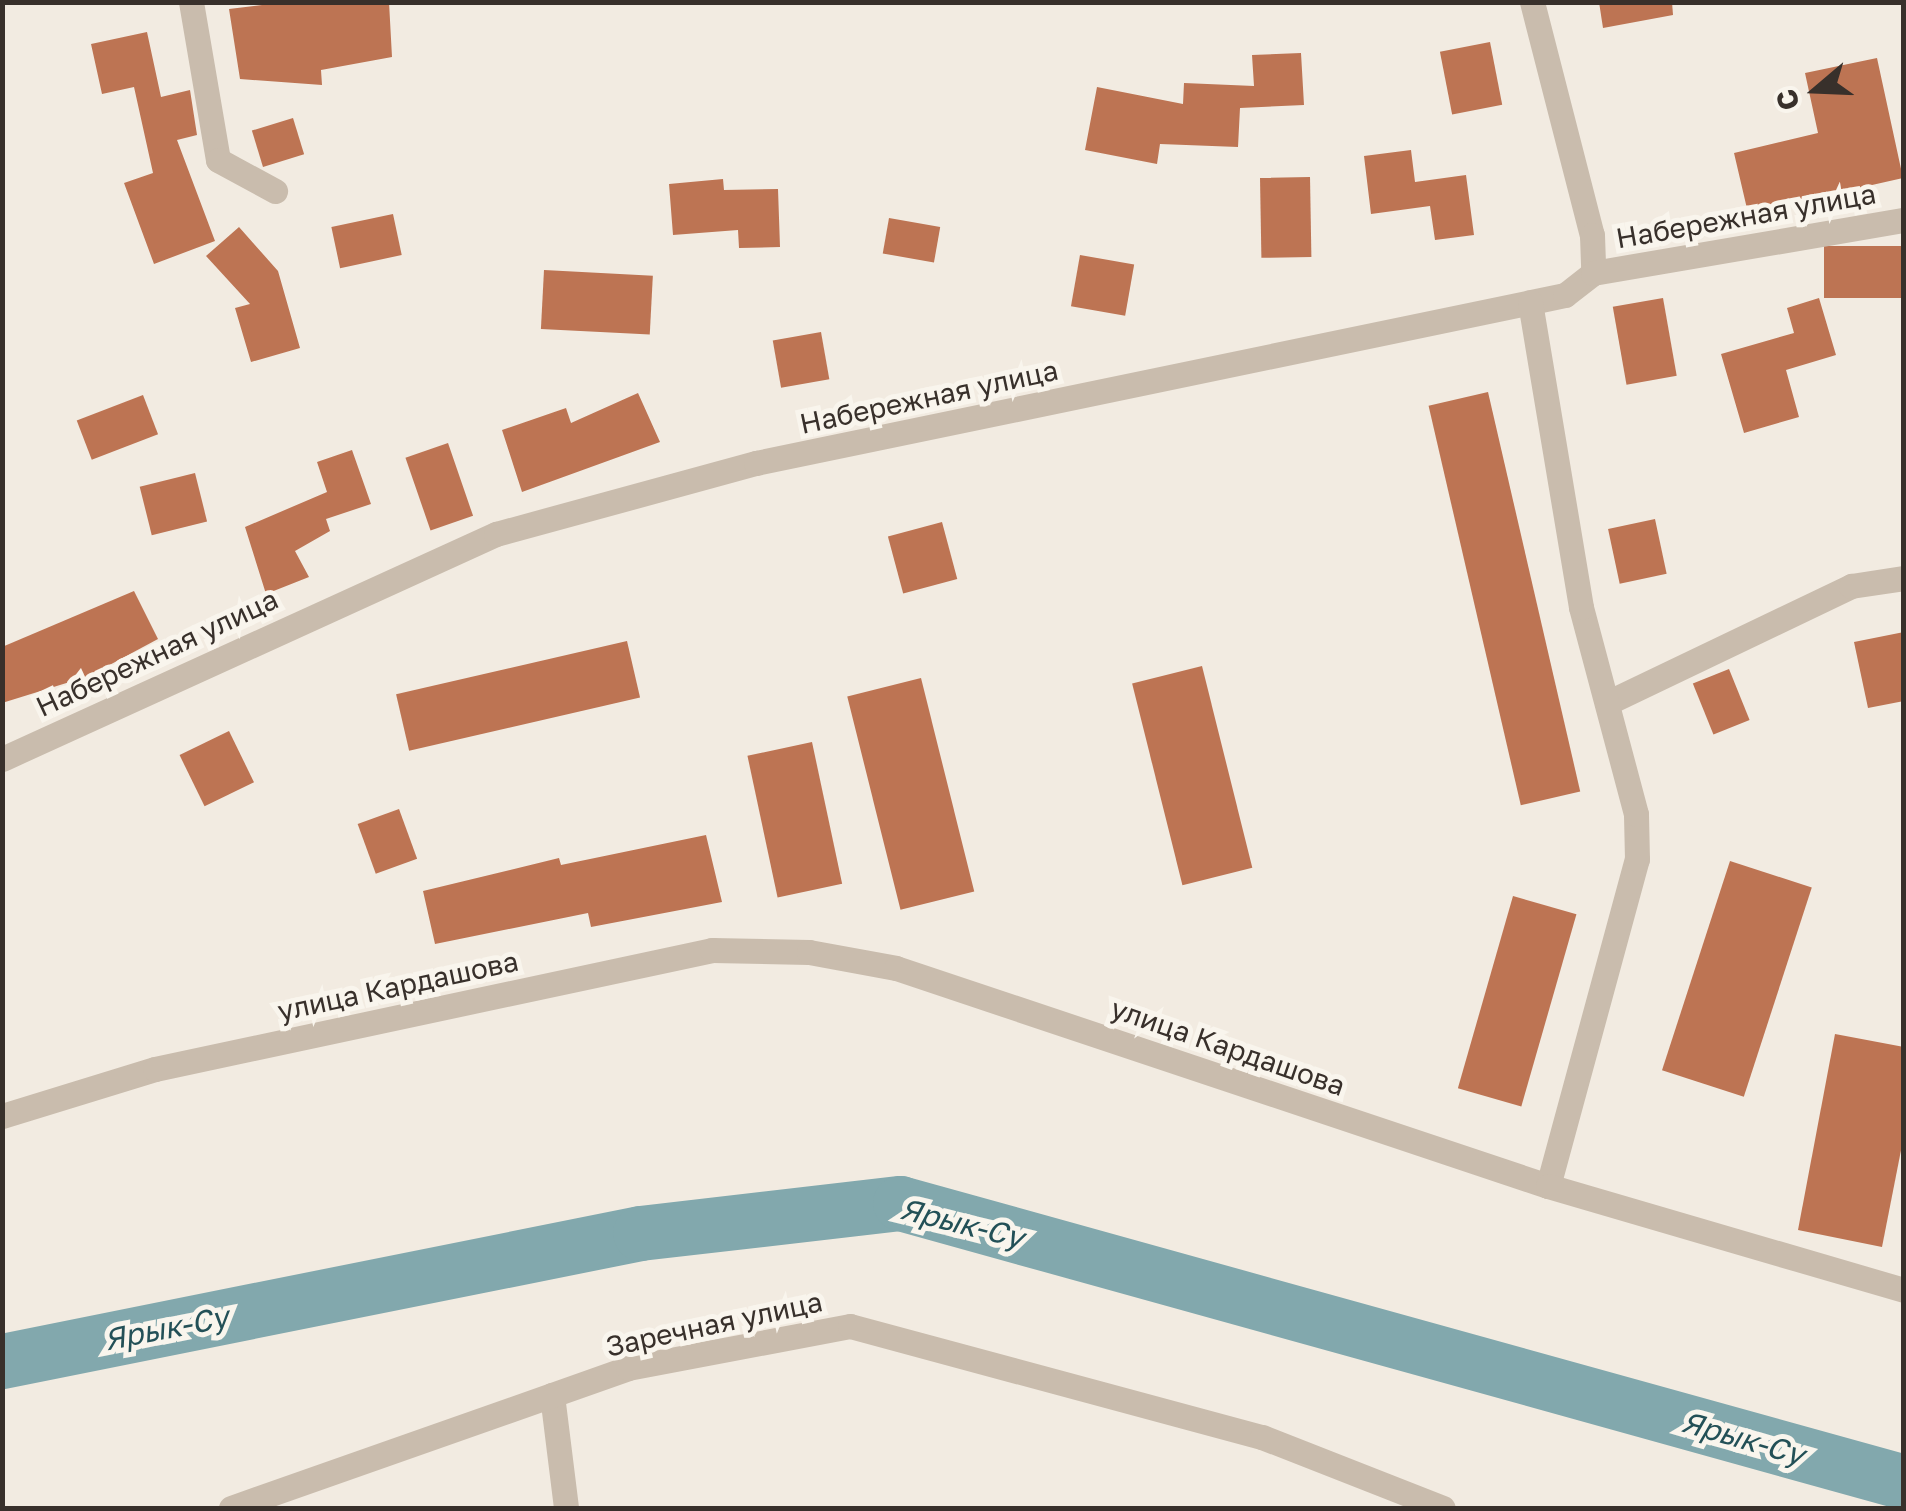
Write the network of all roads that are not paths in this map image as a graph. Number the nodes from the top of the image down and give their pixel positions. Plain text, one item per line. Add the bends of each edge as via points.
1 (191, 2) edge
2 (1532, 2) edge
3 (275, 191) dead end
4 (1904, 220) edge
5 (1594, 272) junction
6 (1530, 302) junction
7 (1904, 578) edge
8 (1607, 704) junction
9 (2, 759) edge
10 (2, 1116) edge
11 (1548, 1186) junction
12 (1904, 1290) edge
13 (552, 1395) junction
14 (231, 1508) edge
15 (566, 1508) edge
16 (1443, 1508) edge

1 - 3 street via 218,160
2 - 5 street via 1592,235
4 - 5 street, Набережная улица
5 - 6 street, Набережная улица via 1565,296
6 - 8 street via 1582,607
6 - 9 street, Набережная улица via 756,464 496,534
7 - 8 street via 1851,586
8 - 11 street via 1636,814 1637,859
10 - 11 street, улица Кардашова via 154,1069 712,950 808,952 896,968
11 - 12 street, улица Кардашова
13 - 14 street, Заречная улица
13 - 15 street
13 - 16 street, Заречная улица via 628,1368 850,1326 1262,1437

